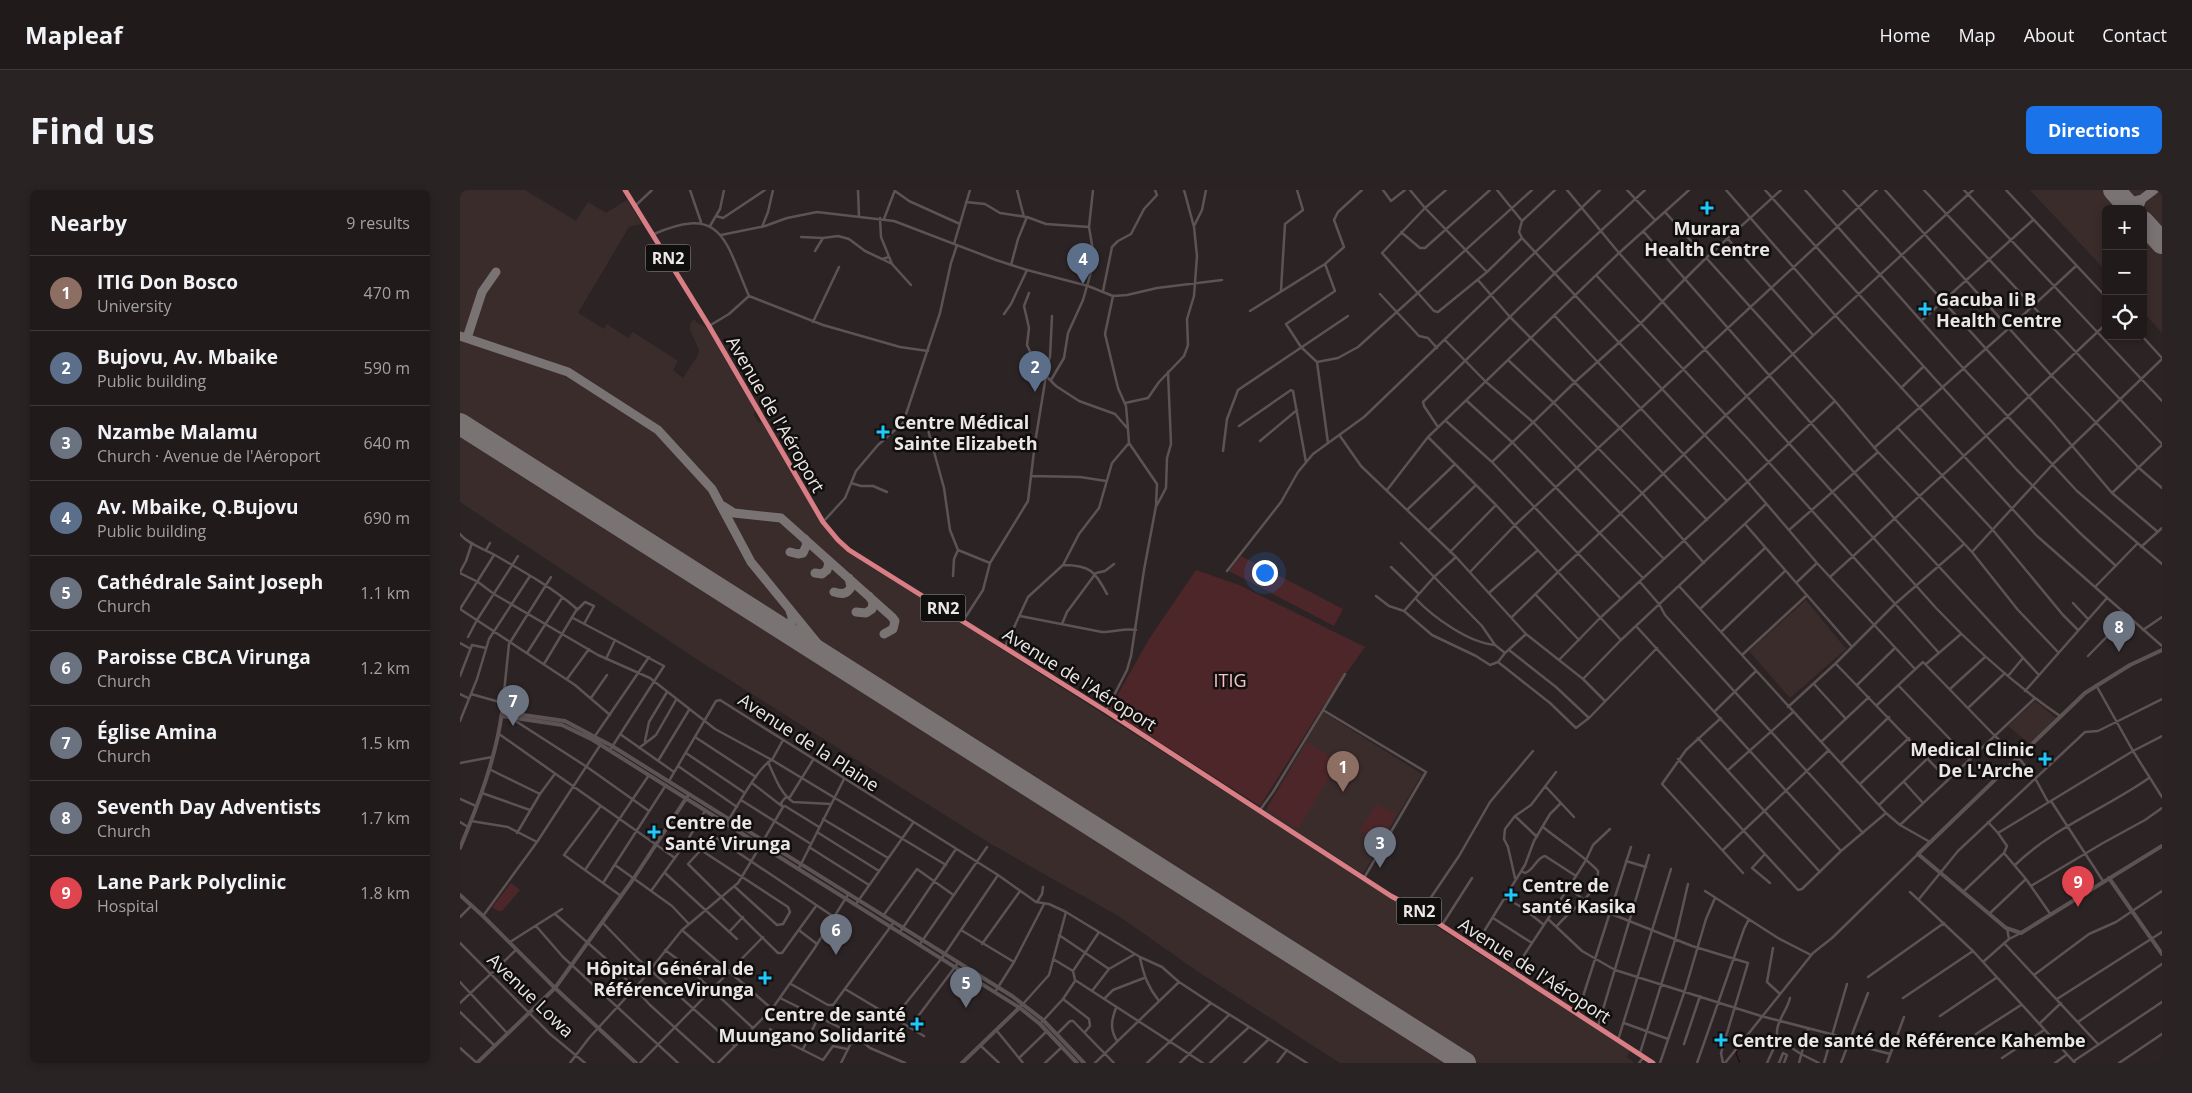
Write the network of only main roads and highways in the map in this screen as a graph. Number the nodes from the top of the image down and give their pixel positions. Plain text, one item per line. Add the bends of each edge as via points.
1 (625, 190) edge
2 (2162, 650) edge
3 (502, 714) junction
4 (559, 722) junction
5 (594, 738) junction
6 (611, 748) junction
7 (667, 784) junction
8 (687, 797) junction
9 (728, 821) junction
10 (2162, 846) edge
11 (460, 848) edge
12 (2109, 878) junction
13 (460, 895) edge
14 (2162, 954) edge
15 (943, 956) junction
16 (555, 988) junction
17 (997, 990) junction
18 (1023, 1004) junction
19 (1020, 1008) junction
20 (1041, 1022) junction
21 (1064, 1045) junction
22 (477, 1063) edge
23 (636, 1063) edge
24 (962, 1063) edge
25 (1077, 1063) edge
26 (1084, 1063) edge
27 (1653, 1063) edge

1 - 27 highway, Avenue de l'Aéroport / RN2 via 823,522 849,550 1106,711 1391,896 1475,946
2 - 12 main road via 2096,685 1918,854 2006,928 2021,933
3 - 4 main road
3 - 4 main road
3 - 11 main road via 489,769
4 - 5 main road
5 - 6 main road
5 - 6 main road
6 - 7 main road
6 - 7 main road
7 - 8 main road
8 - 9 main road
8 - 9 main road
8 - 16 main road
9 - 15 main road
10 - 12 main road
12 - 14 main road
13 - 16 main road
15 - 17 main road
15 - 17 main road via 956,968
16 - 22 main road
16 - 23 main road
17 - 18 main road
17 - 19 main road
18 - 19 main road
18 - 20 main road
19 - 20 main road
19 - 24 main road
20 - 21 main road
20 - 21 main road via 1057,1034
21 - 25 main road
21 - 26 main road

